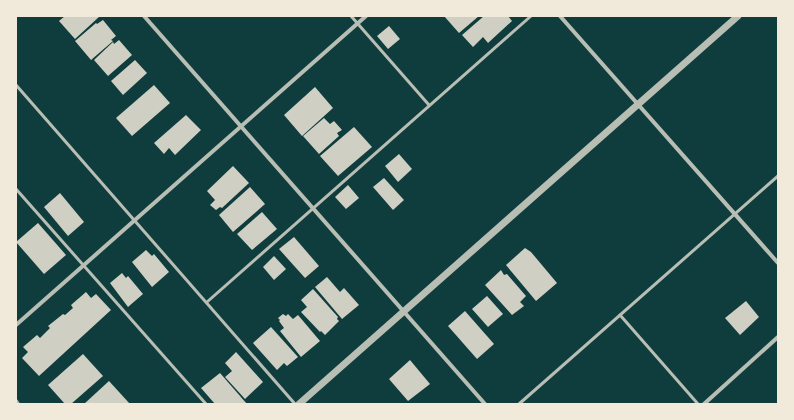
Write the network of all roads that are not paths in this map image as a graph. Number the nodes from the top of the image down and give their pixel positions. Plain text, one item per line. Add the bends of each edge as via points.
1 (144, 16) edge
2 (351, 16) edge
3 (366, 16) edge
4 (531, 16) edge
5 (560, 16) edge
6 (738, 16) edge
7 (358, 23) junction
8 (16, 85) edge
9 (638, 104) junction
10 (429, 105) junction
11 (241, 126) junction
12 (778, 176) edge
13 (16, 189) edge
14 (313, 208) junction
15 (735, 214) junction
16 (135, 220) junction
17 (778, 263) edge
18 (84, 265) junction
19 (207, 302) junction
20 (404, 311) junction
21 (620, 315) junction
22 (16, 325) edge
23 (778, 337) edge
24 (16, 401) edge
25 (18, 404) edge
26 (206, 404) edge
27 (295, 404) edge
28 (299, 404) edge
29 (485, 404) edge
30 (519, 404) edge
31 (698, 404) edge
32 (704, 404) edge

1 - 11 street
2 - 7 lane
3 - 7 street
4 - 10 lane
5 - 9 street
6 - 9 street
7 - 10 lane
7 - 11 street
8 - 16 lane
9 - 15 street
9 - 20 street
10 - 14 lane
11 - 14 street
11 - 16 street
12 - 15 lane
13 - 18 lane
14 - 19 lane
14 - 20 street
15 - 17 street
15 - 21 lane
16 - 18 street
16 - 19 lane
18 - 22 street
18 - 26 lane
19 - 27 lane
20 - 28 street
20 - 29 street
21 - 30 lane
21 - 31 lane
23 - 32 street
24 - 25 street

